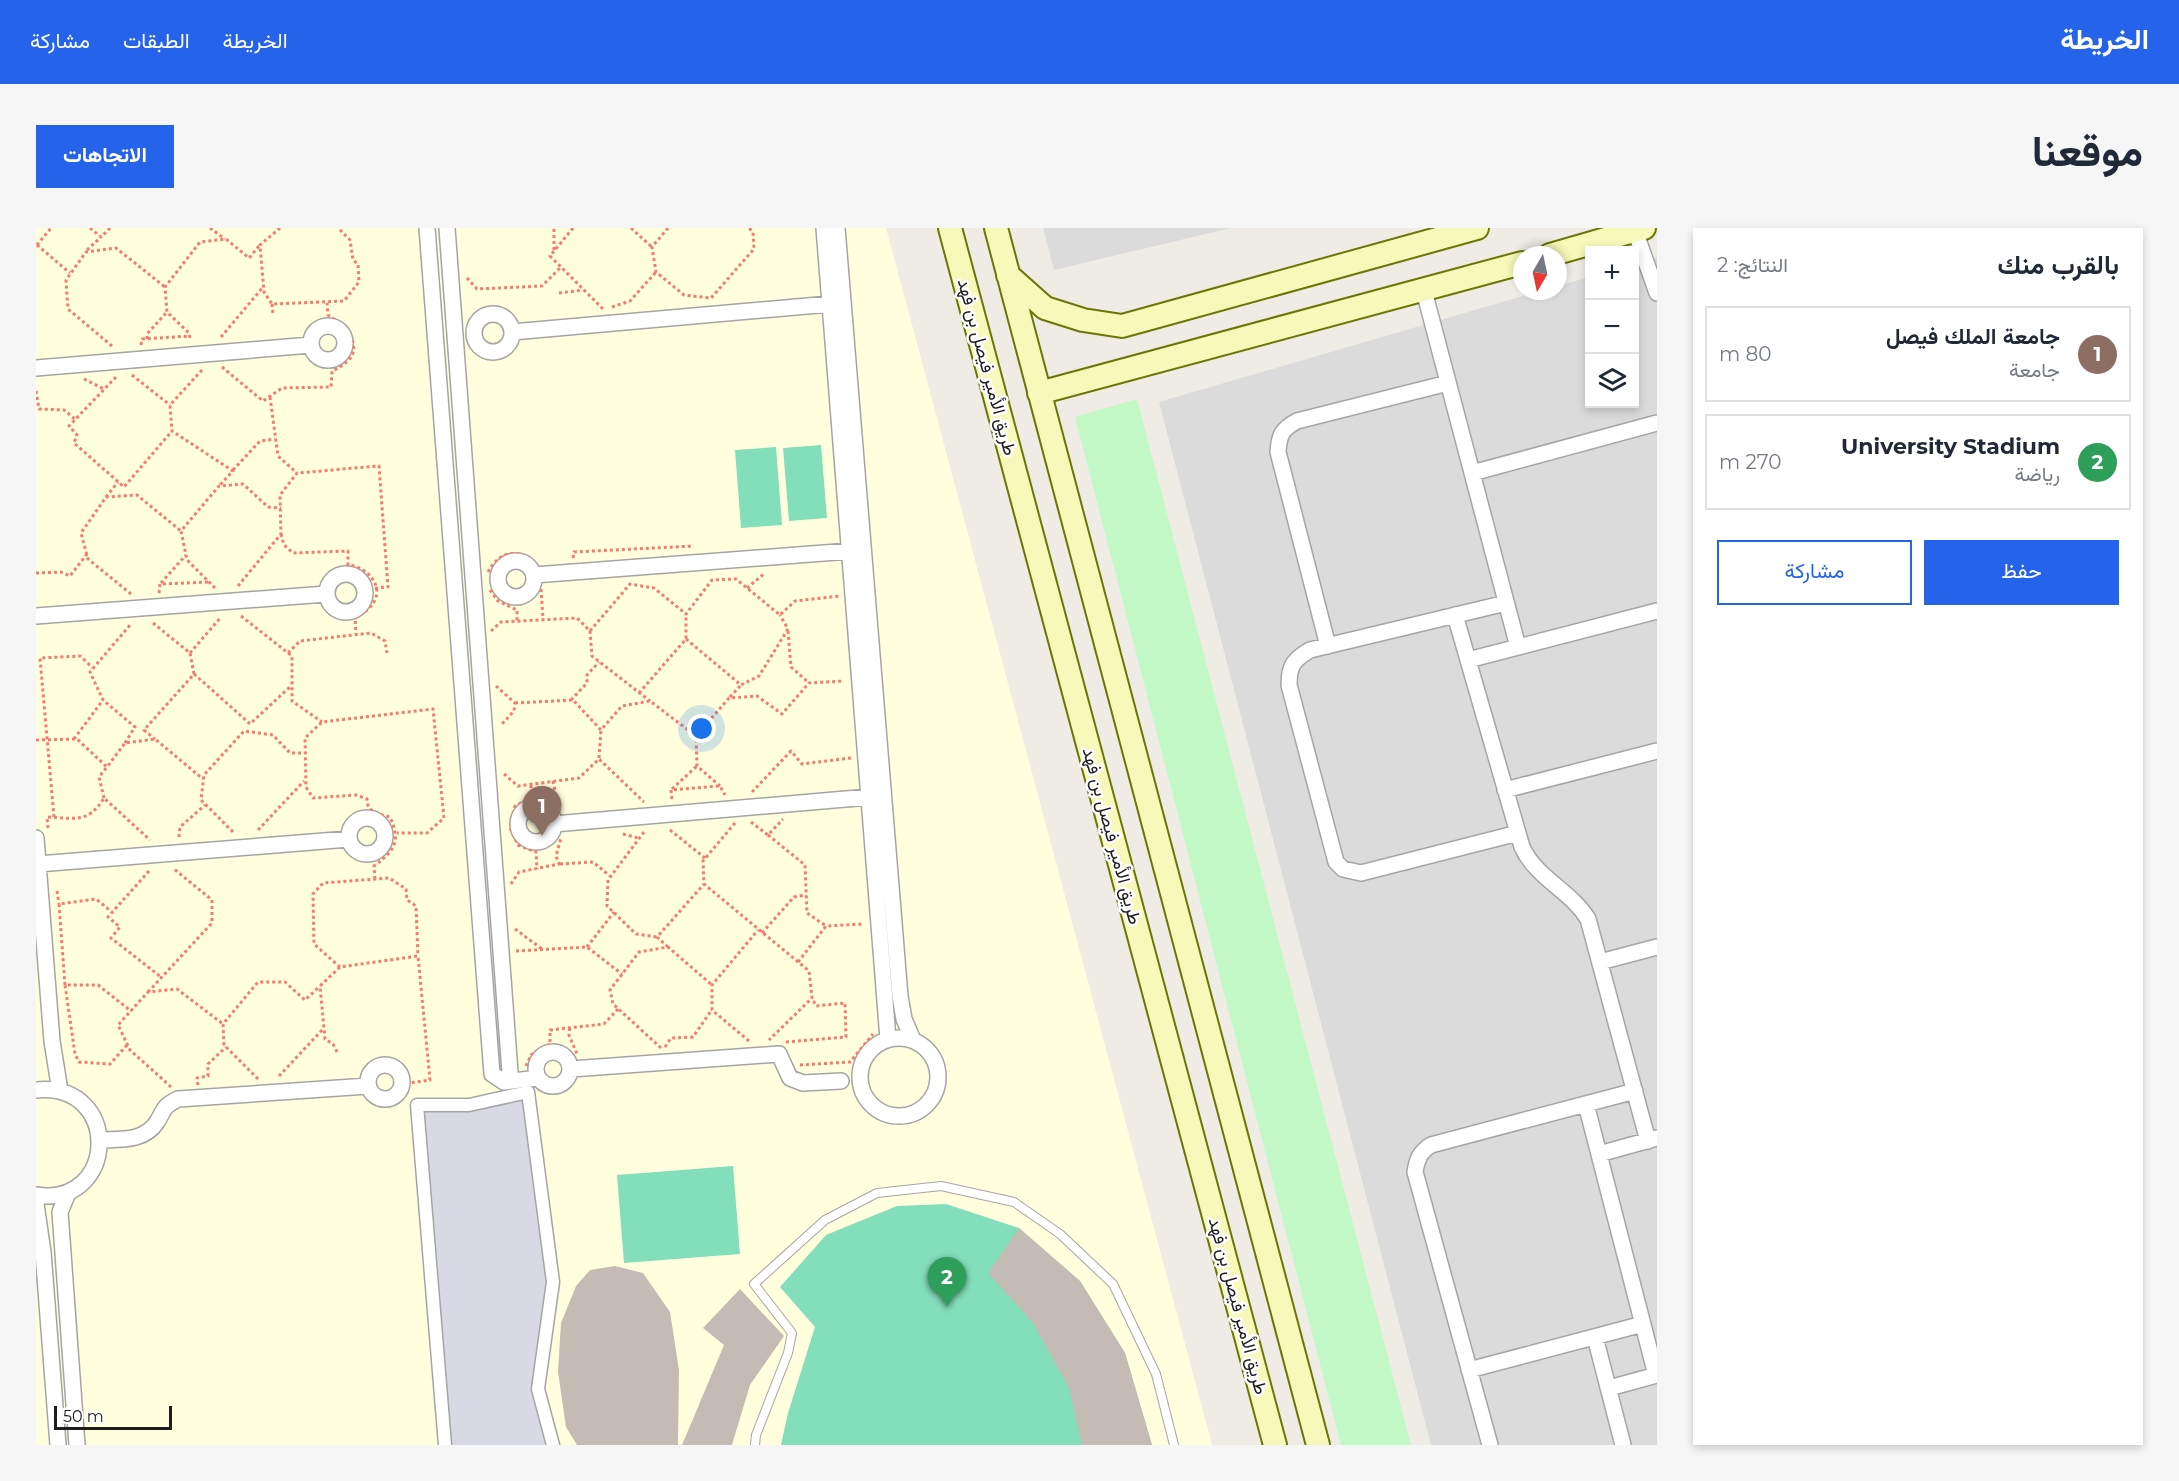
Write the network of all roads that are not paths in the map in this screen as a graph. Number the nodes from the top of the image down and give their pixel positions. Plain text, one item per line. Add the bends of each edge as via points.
1 (427, 228) edge
2 (447, 228) edge
3 (824, 228) edge
4 (837, 228) edge
5 (950, 228) edge
6 (996, 228) edge
7 (1477, 228) edge
8 (1639, 229) edge
9 (1567, 250) edge
10 (1513, 266) edge
11 (1008, 275) junction
12 (1424, 291) junction
13 (1657, 293) edge
14 (830, 304) junction
15 (512, 332) dead end
16 (310, 345) dead end
17 (36, 368) edge
18 (1448, 383) junction
19 (1039, 393) junction
20 (1657, 423) edge
21 (1472, 473) junction
22 (849, 551) junction
23 (534, 575) dead end
24 (326, 594) junction
25 (1506, 603) junction
26 (1657, 611) edge
27 (1455, 615) junction
28 (36, 616) edge
29 (1328, 646) junction
30 (1518, 647) junction
31 (1468, 660) junction
32 (1657, 751) edge
33 (1505, 790) junction
34 (869, 797) junction
35 (558, 828) road end
36 (1518, 833) junction
37 (42, 836) edge
38 (349, 839) dead end
39 (45, 863) junction
40 (1657, 947) edge
41 (1600, 962) junction
42 (888, 1039) junction
43 (913, 1040) junction
44 (571, 1069) junction
45 (861, 1073) junction
46 (502, 1076) junction
47 (538, 1078) junction
48 (841, 1081) junction
49 (368, 1086) junction
50 (36, 1090) edge
51 (60, 1091) junction
52 (1635, 1091) junction
53 (863, 1092) junction
54 (1586, 1104) junction
55 (1653, 1139) edge
56 (100, 1140) junction
57 (1599, 1154) junction
58 (68, 1193) junction
59 (36, 1195) edge
60 (36, 1204) edge
61 (1643, 1324) junction
62 (1595, 1337) junction
63 (1469, 1370) junction
64 (1657, 1375) edge
65 (1608, 1388) junction
66 (58, 1445) edge
67 (77, 1445) edge
68 (445, 1445) edge
69 (553, 1445) edge
70 (755, 1445) edge
71 (1174, 1445) edge
72 (1275, 1445) edge
73 (1318, 1445) edge
74 (1490, 1445) edge
75 (1623, 1445) edge

1 - 46 street
2 - 46 street via 500,952
3 - 14 street
4 - 43 street via 900,996
5 - 72 main road, طريق الأمير فيصل بن فهد
6 - 11 main road
7 - 11 main road via 1122,326 1083,320 1045,308
8 - 9 main road
8 - 13 street
10 - 12 main road
11 - 19 main road
12 - 18 street
12 - 19 main road
14 - 15 street
14 - 22 street
16 - 17 street
18 - 21 street
18 - 29 street via 1297,421 1284,429 1279,439 1278,452
19 - 73 main road
20 - 21 street
21 - 25 street
22 - 23 street
22 - 34 street
24 - 24 street via 333,578 344,573 356,576 370,588 361,605 343,613 331,606
24 - 28 street
25 - 27 street
25 - 30 street
26 - 30 street
27 - 29 street
27 - 31 street
29 - 36 street via 1295,659 1289,670 1289,685 1336,862 1362,873
30 - 31 street
31 - 33 street
32 - 33 street
33 - 36 street
34 - 35 street
34 - 42 street
36 - 41 street via 1529,863 1579,904 1588,919
37 - 39 street
38 - 39 street
39 - 51 street via 52,1041
40 - 41 street
41 - 52 street
42 - 43 street
42 - 45 street via 867,1054
43 - 53 street via 924,1047 938,1068 939,1080 929,1103 912,1114 893,1116 870,1103
44 - 47 street via 567,1080 558,1086 546,1085
44 - 47 street via 567,1058 551,1051 537,1061
44 - 48 street via 779,1054 790,1078 803,1083
45 - 48 street
45 - 53 street
46 - 47 street
48 - 53 street
49 - 49 street via 370,1074 385,1065 396,1068 403,1083 395,1097 384,1100
49 - 56 street via 178,1099 165,1105 156,1124 140,1137
50 - 51 street
51 - 56 street via 91,1111
52 - 54 street
52 - 55 street
54 - 57 street
54 - 63 street via 1431,1145 1418,1159 1415,1172
55 - 57 street
56 - 58 street via 99,1157 87,1179
57 - 61 street
58 - 59 street
58 - 67 street via 60,1212
60 - 66 street
61 - 62 street
61 - 64 street
62 - 63 street
62 - 65 street
63 - 74 street
64 - 65 street
65 - 75 street
68 - 69 street via 417,1105 469,1105 528,1092 553,1282 538,1389
70 - 71 lane via 792,1333 754,1284 825,1220 877,1193 941,1186 1014,1202 1060,1234 1113,1284 1156,1374

